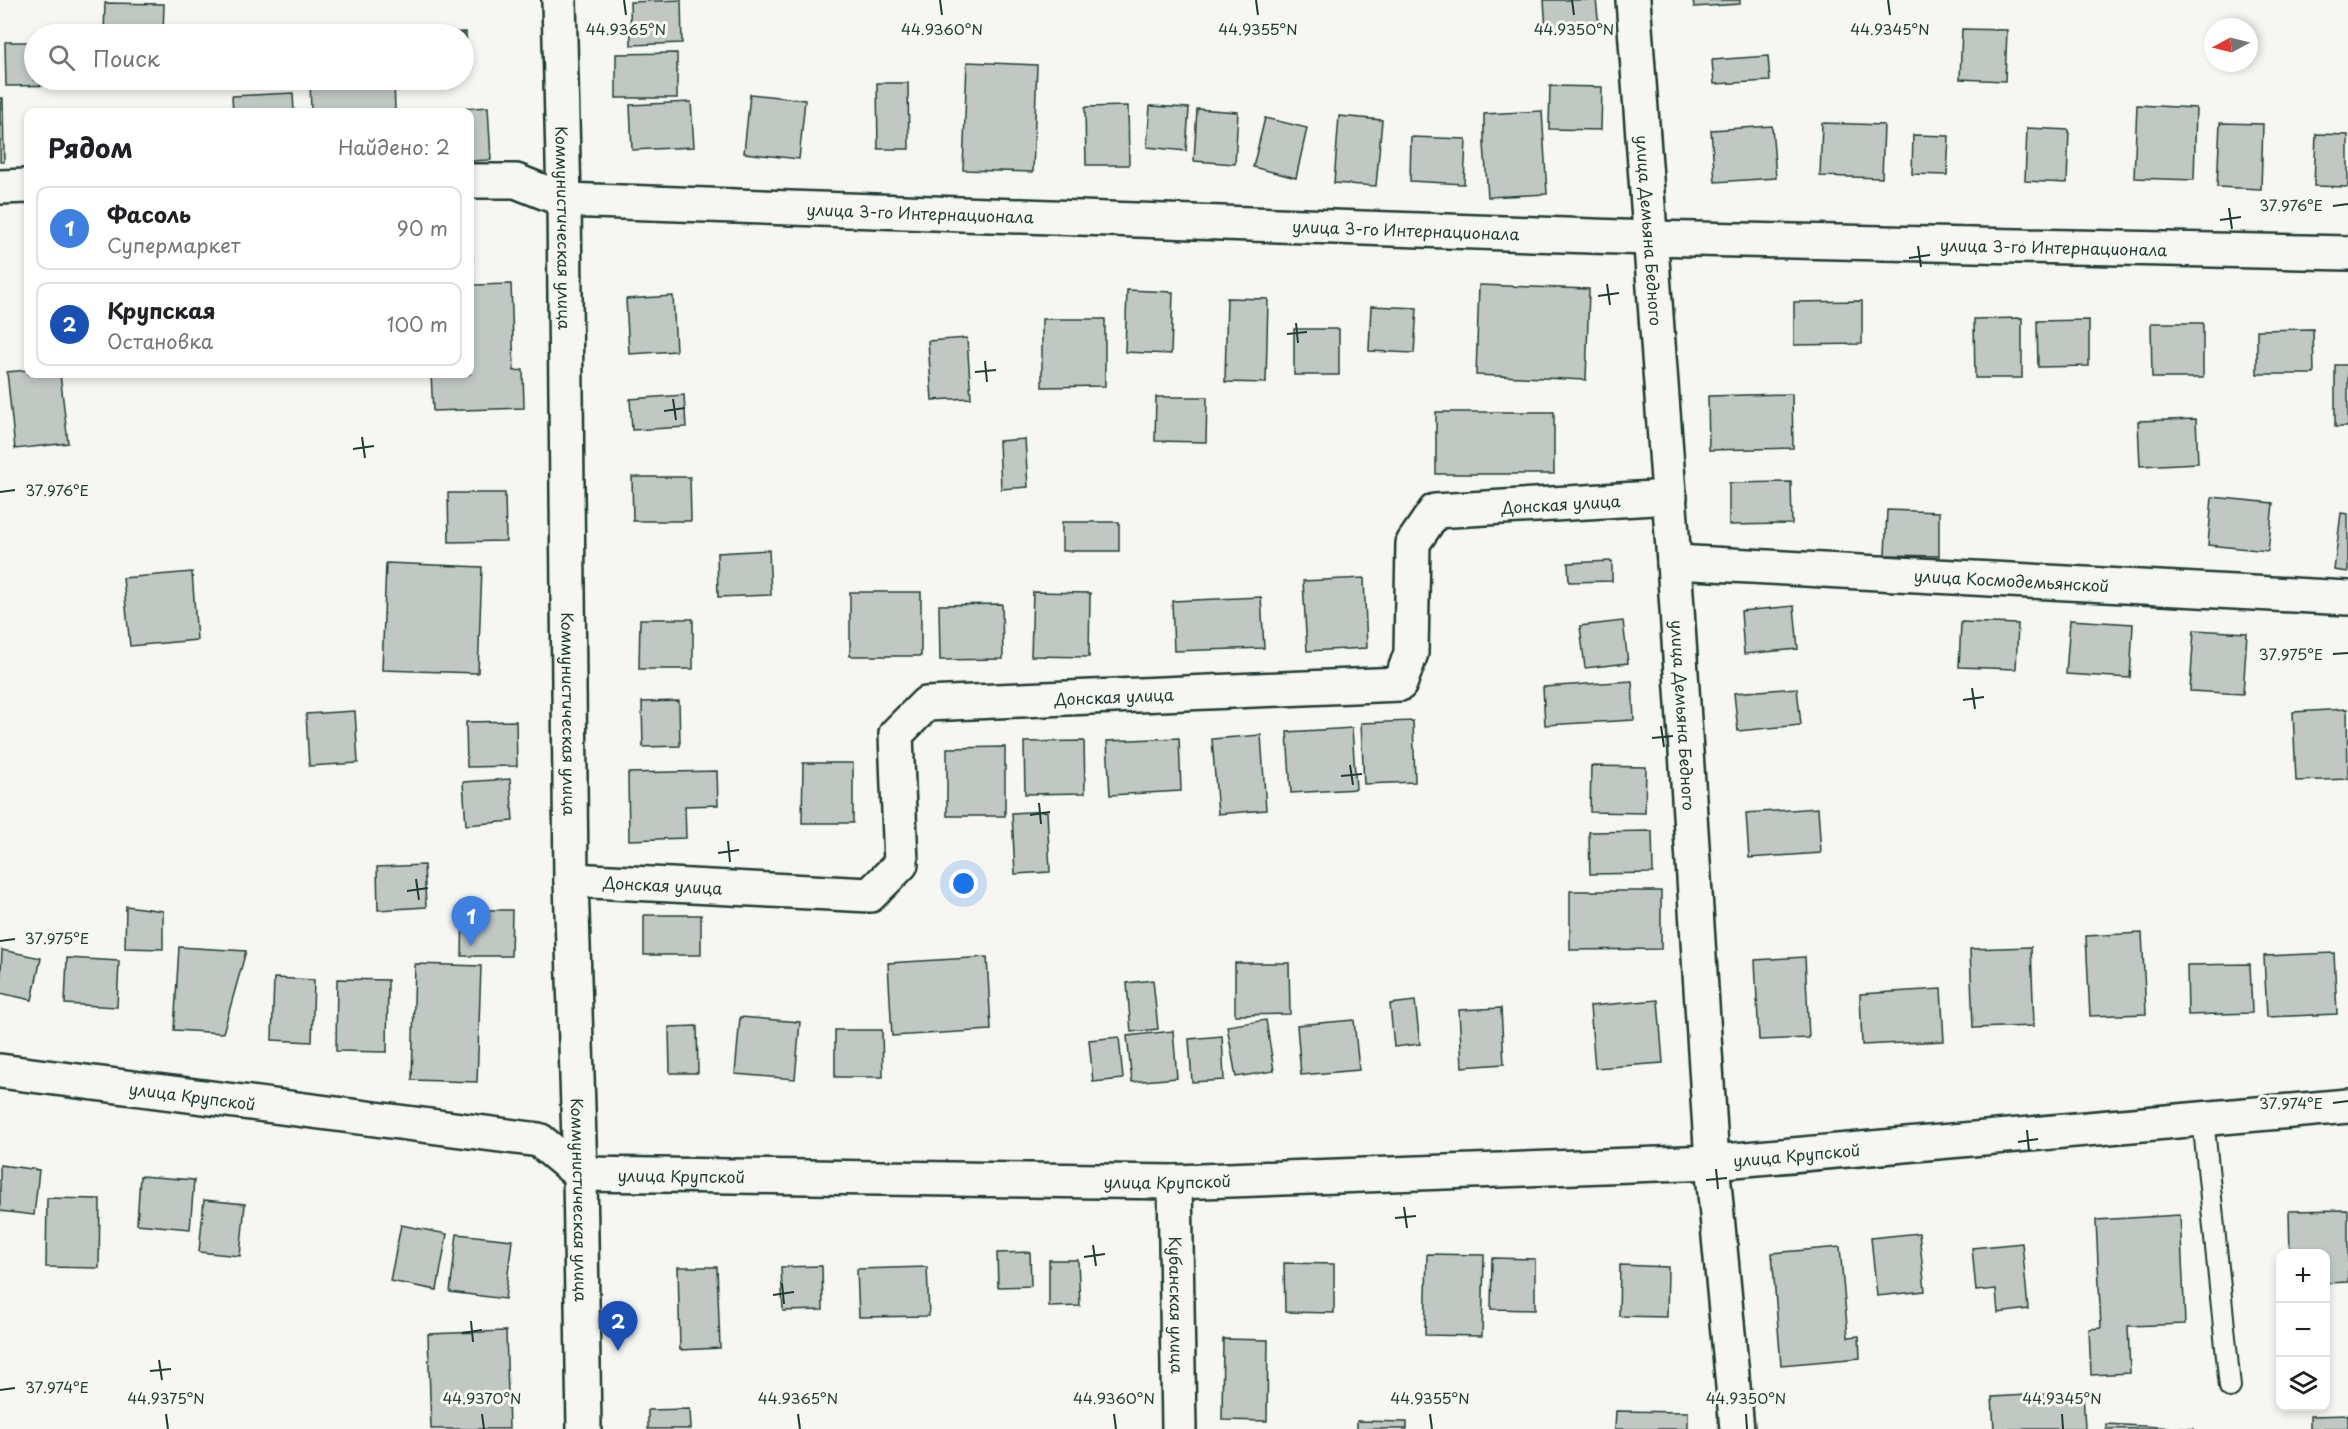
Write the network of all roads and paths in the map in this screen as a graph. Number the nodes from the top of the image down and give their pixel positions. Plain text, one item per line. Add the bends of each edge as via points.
1 (559, 0) edge
2 (1633, 0) edge
3 (474, 181) edge
4 (24, 186) edge
5 (0, 187) edge
6 (564, 200) junction
7 (1649, 238) junction
8 (2348, 253) edge
9 (1670, 497) junction
10 (1674, 562) junction
11 (2348, 598) edge
12 (571, 880) junction
13 (0, 1071) edge
14 (2348, 1106) edge
15 (2203, 1118) junction
16 (1712, 1162) junction
17 (580, 1174) junction
18 (1175, 1182) junction
19 (2230, 1387) dead end
20 (584, 1429) edge
21 (1179, 1429) edge
22 (1737, 1429) edge

1 - 6 street, Коммунистическая улица
2 - 7 street, улица Демьяна Бедного
3 - 6 street, улица 3-го Интернационала via 516,181
4 - 5 street
6 - 7 street, улица 3-го Интернационала
6 - 12 street, Коммунистическая улица
7 - 8 street, улица 3-го Интернационала
7 - 9 street, улица Демьяна Бедного
9 - 10 street, улица Демьяна Бедного
9 - 12 street, Донская улица via 1435,511 1413,543 1412,653 1400,684 926,704 896,734 901,864 870,895
10 - 11 street, улица Космодемьянской
10 - 16 street, улица Демьяна Бедного
12 - 17 street, Коммунистическая улица
13 - 17 street, улица Крупской via 539,1140
14 - 15 street, улица Крупской
15 - 16 street, улица Крупской
15 - 19 lane
16 - 18 street, улица Крупской
16 - 22 street, улица Демьяна Бедного
17 - 18 street, улица Крупской
17 - 20 street, Коммунистическая улица
18 - 21 street, Кубанская улица

